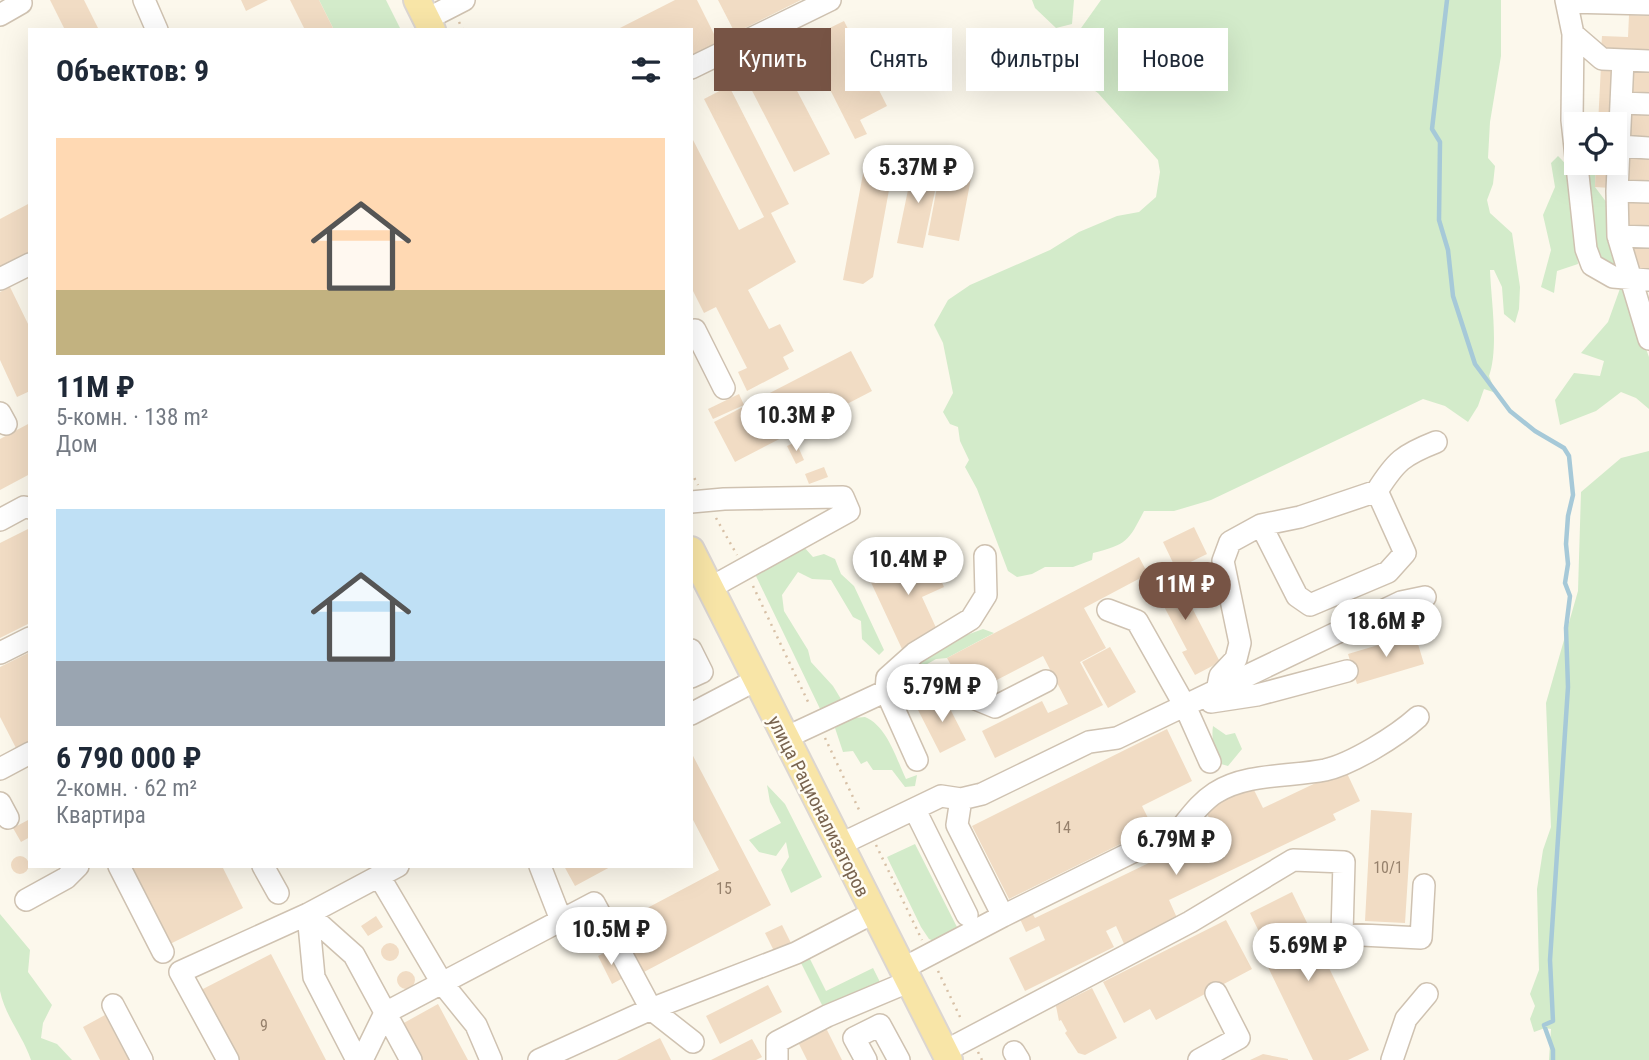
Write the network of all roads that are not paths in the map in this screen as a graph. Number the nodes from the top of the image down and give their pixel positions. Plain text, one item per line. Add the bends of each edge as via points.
1 (144, 0) edge
2 (464, 0) edge
3 (830, 0) edge
4 (1566, 1) edge
5 (1625, 2) edge
6 (22, 3) dead end
7 (1649, 4) edge
8 (0, 15) edge
9 (425, 16) edge
10 (156, 28) edge
11 (1573, 34) junction
12 (1623, 60) junction
13 (1649, 61) edge
14 (693, 67) edge
15 (1621, 103) junction
16 (1649, 104) edge
17 (1621, 112) edge
18 (1627, 147) edge
19 (1649, 148) edge
20 (1618, 175) edge
21 (1617, 191) junction
22 (1649, 192) edge
23 (1618, 236) junction
24 (1649, 237) edge
25 (28, 265) edge
26 (0, 279) edge
27 (1640, 279) edge
28 (1647, 330) edge
29 (693, 331) edge
30 (724, 388) dead end
31 (1436, 442) dead end
32 (1377, 491) junction
33 (699, 501) edge
34 (28, 508) edge
35 (0, 520) edge
36 (1261, 525) junction
37 (693, 554) edge
38 (985, 556) dead end
39 (710, 588) junction
40 (1425, 597) dead end
41 (1108, 610) dead end
42 (28, 639) edge
43 (0, 653) edge
44 (693, 654) edge
45 (1347, 671) dead end
46 (693, 676) edge
47 (756, 680) junction
48 (1046, 681) dead end
49 (886, 691) junction
50 (1217, 691) junction
51 (1185, 706) junction
52 (693, 713) edge
53 (1418, 716) dead end
54 (785, 738) junction
55 (28, 754) edge
56 (917, 761) dead end
57 (1210, 762) dead end
58 (0, 769) edge
59 (961, 799) junction
60 (915, 810) junction
61 (839, 845) junction
62 (76, 868) edge
63 (120, 868) edge
64 (264, 868) edge
65 (541, 868) edge
66 (388, 871) edge
67 (1424, 885) dead end
68 (278, 893) dead end
69 (26, 900) dead end
70 (873, 913) junction
71 (308, 914) junction
72 (967, 915) dead end
73 (1003, 916) junction
74 (561, 920) junction
75 (163, 952) dead end
76 (905, 976) junction
77 (442, 983) junction
78 (1216, 993) dead end
79 (1427, 994) dead end
80 (113, 1005) dead end
81 (651, 1009) junction
82 (385, 1013) junction
83 (693, 1042) dead end
84 (947, 1056) edge
85 (142, 1060) edge
86 (228, 1060) edge
87 (360, 1060) edge
88 (411, 1060) edge
89 (491, 1060) edge
90 (539, 1060) edge
91 (777, 1060) edge
92 (866, 1060) edge
93 (899, 1060) edge
94 (1199, 1060) edge
95 (1392, 1060) edge

1 - 10 lane
2 - 9 lane
3 - 14 lane
4 - 5 lane
4 - 11 lane
5 - 7 lane
6 - 8 lane
11 - 12 lane via 1602,59
11 - 27 lane via 1572,120 1586,249 1592,265 1613,277
12 - 13 lane
12 - 15 lane
15 - 16 lane
15 - 17 lane
18 - 19 lane
20 - 21 lane
21 - 22 lane
21 - 23 lane
23 - 24 lane
23 - 27 lane
25 - 26 lane
27 - 28 lane
29 - 30 lane
31 - 32 lane via 1409,453
32 - 36 lane
32 - 36 lane via 1405,553 1388,572 1310,605 1297,596
33 - 39 lane via 843,497 849,511
34 - 35 lane
36 - 50 lane via 1230,542 1223,561 1240,643 1236,659 1220,676
37 - 39 main road, улица Рационализаторов
38 - 49 lane via 986,595 971,619 915,653 887,678
39 - 47 main road, улица Рационализаторов
40 - 50 lane via 1401,602
41 - 51 lane via 1137,621
42 - 43 lane
44 - 46 lane via 702,671
45 - 51 lane via 1257,695
47 - 52 lane
47 - 54 main road, улица Рационализаторов
48 - 49 lane via 995,707 922,677
49 - 54 lane
49 - 56 lane
50 - 51 lane
51 - 57 lane
51 - 59 lane via 1117,738 1089,742 982,794
53 - 73 lane via 1401,732 1343,764 1247,780 1216,792 1181,828
54 - 61 main road, улица Рационализаторов
55 - 58 lane
59 - 60 lane via 941,796
59 - 73 lane via 957,825
60 - 61 lane
60 - 72 lane
61 - 70 main road, улица Рационализаторов
62 - 69 lane
63 - 75 lane
64 - 68 lane
65 - 74 lane
66 - 71 lane
66 - 77 lane
67 - 84 lane via 1421,938 1342,934 1344,862 1293,860 1190,922 970,1038
70 - 76 main road, улица Рационализаторов
70 - 81 lane via 796,953
71 - 82 lane via 354,955
71 - 86 lane via 180,972
71 - 87 lane via 314,977
73 - 76 lane via 930,955
74 - 77 lane
74 - 81 lane via 594,903
76 - 84 main road, улица Рационализаторов
76 - 91 lane via 777,1042
77 - 82 lane
77 - 89 lane via 476,1025
78 - 94 lane via 1239,1038
79 - 95 lane via 1406,1019
80 - 85 lane
81 - 83 lane
81 - 90 lane
82 - 87 lane
82 - 88 lane
92 - 93 lane via 854,1038 880,1025

